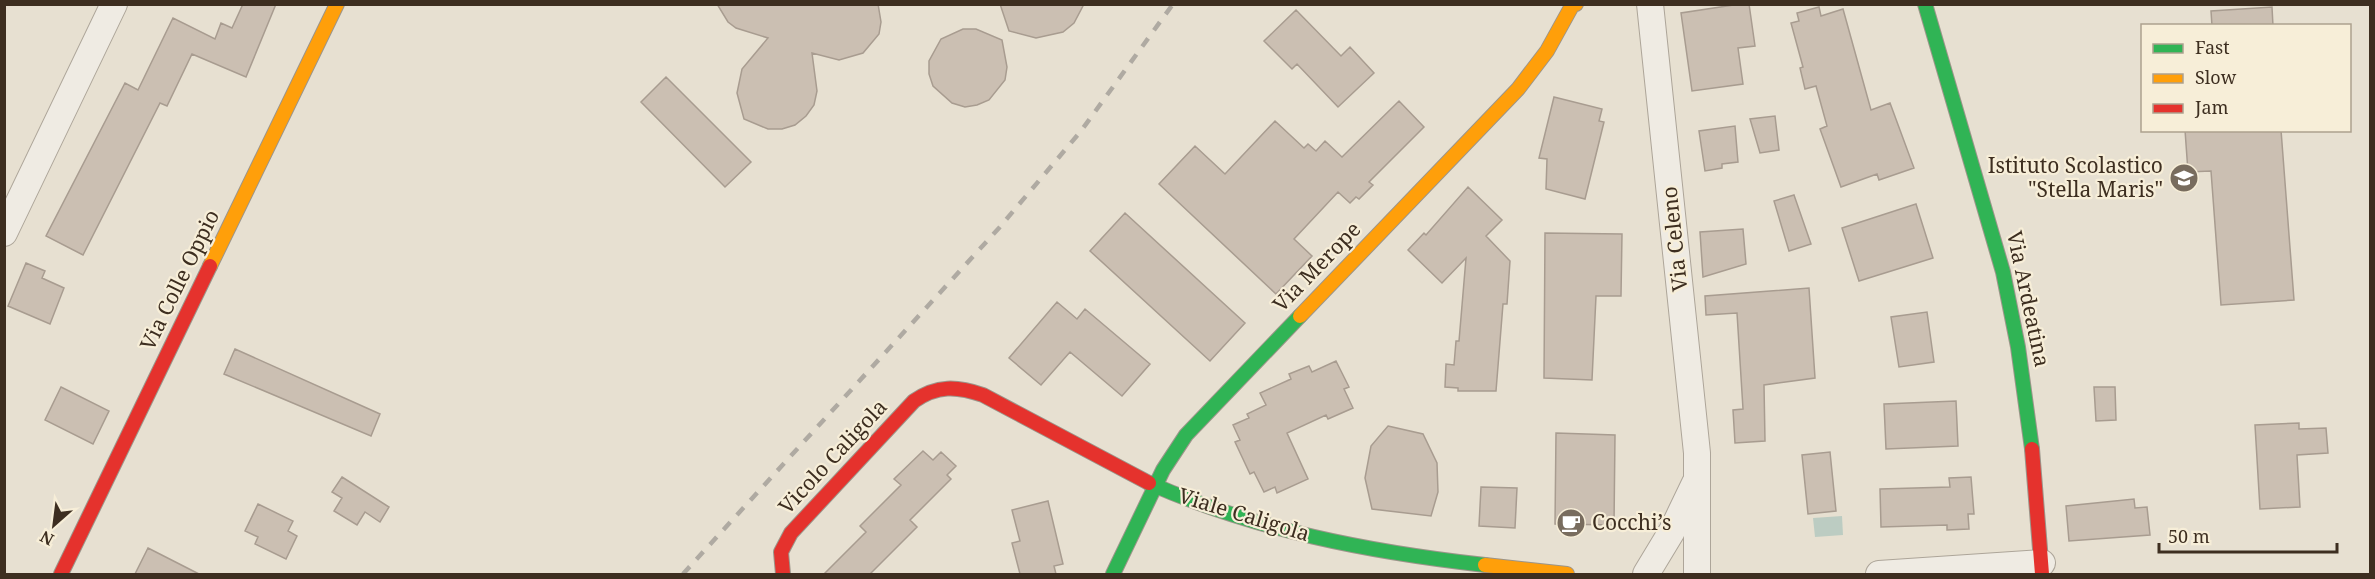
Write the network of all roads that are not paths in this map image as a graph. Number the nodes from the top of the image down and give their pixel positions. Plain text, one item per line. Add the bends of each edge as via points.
1 (114, 4) edge
2 (337, 4) edge
3 (1574, 4) edge
4 (1650, 4) edge
5 (1925, 4) edge
6 (4, 233) edge
7 (944, 386) joint
8 (1698, 474) junction
9 (1155, 486) junction
10 (1416, 566) edge
11 (2042, 569) edge
12 (61, 574) edge
13 (783, 574) edge
14 (1113, 574) edge
15 (1567, 574) edge
16 (1646, 574) edge
17 (1697, 574) edge
18 (1879, 574) edge

1 - 6 street
2 - 12 street, Via Colle Oppio
3 - 9 street, Via Merope via 1523,83 1194,425
4 - 8 street, Via Celeno
5 - 11 street, Via Ardeatina via 1979,182 2011,309 2027,395
7 - 9 street, Viale Caligola via 983,395
7 - 13 street, Vicolo Caligola via 914,401 791,533 779,559
8 - 16 street via 1672,531
8 - 17 street, Via Celeno
9 - 10 street, Viale Caligola via 1277,529
9 - 14 street, Via Merope
10 - 15 street, Viale Caligola
11 - 18 street

